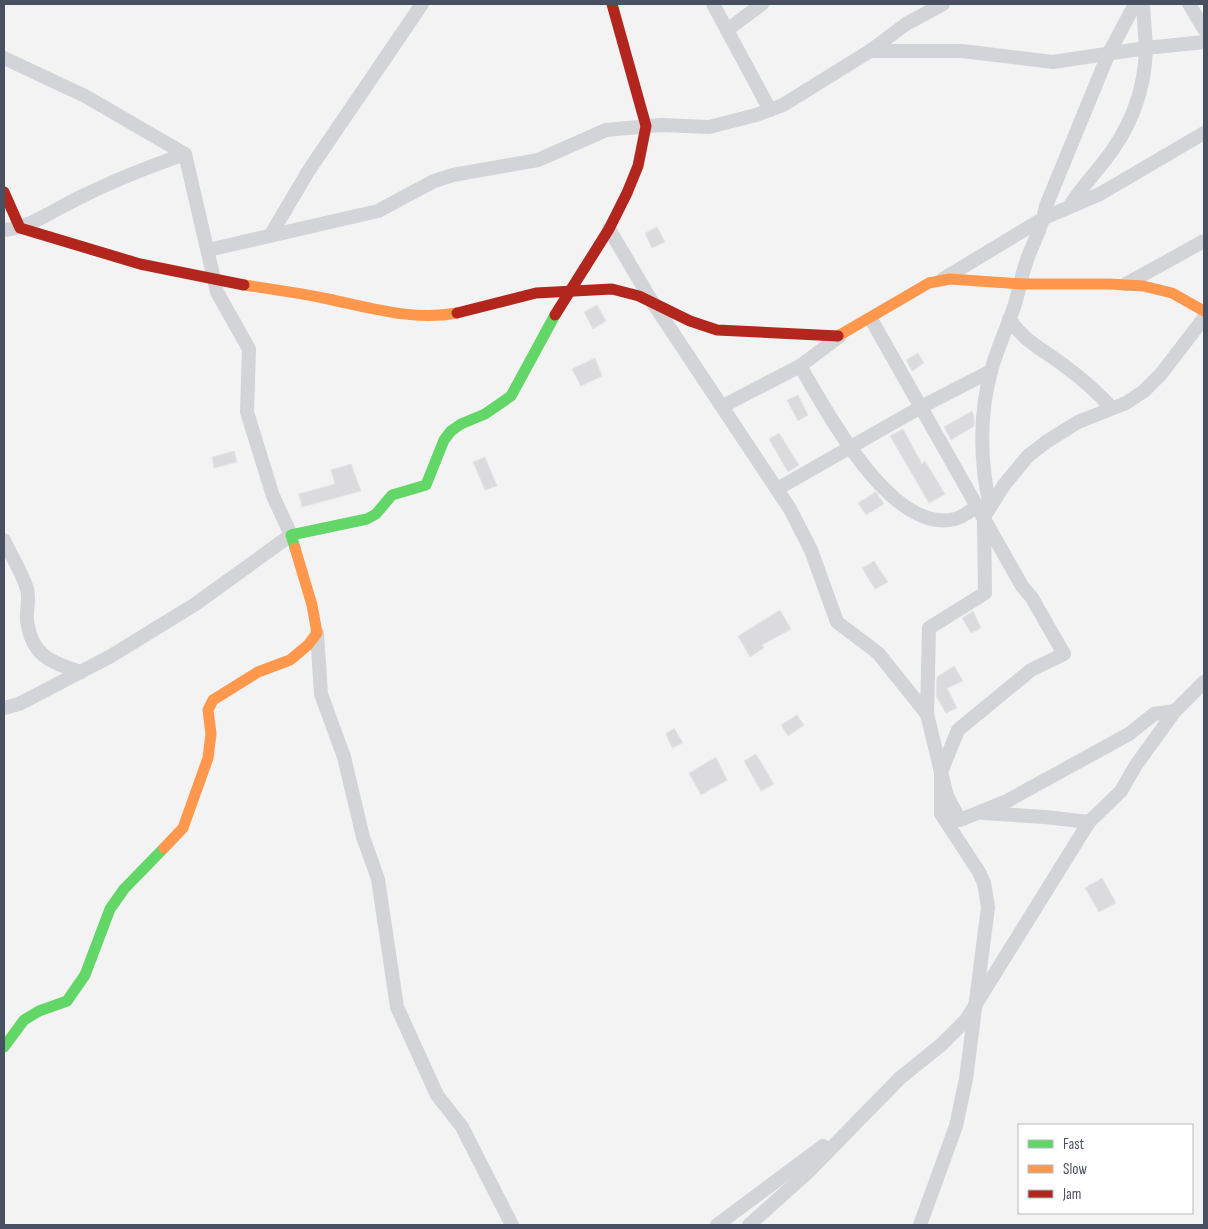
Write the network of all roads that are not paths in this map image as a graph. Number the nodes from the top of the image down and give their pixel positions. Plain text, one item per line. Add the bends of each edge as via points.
1 (422, 4) edge
2 (612, 4) edge
3 (713, 4) edge
4 (762, 4) edge
5 (942, 4) edge
6 (1135, 4) edge
7 (1144, 4) edge
8 (1189, 4) edge
9 (1204, 29) edge
10 (727, 30) junction
11 (1204, 42) edge
12 (1146, 48) junction
13 (870, 51) junction
14 (1108, 55) junction
15 (4, 58) edge
16 (770, 110) junction
17 (646, 126) junction
18 (1204, 133) edge
19 (185, 154) junction
20 (4, 192) edge
21 (1069, 207) junction
22 (1044, 218) junction
23 (20, 228) junction
24 (609, 229) junction
25 (4, 230) edge
26 (270, 236) junction
27 (1204, 240) edge
28 (208, 250) junction
29 (942, 279) junction
30 (214, 280) junction
31 (1021, 284) junction
32 (1126, 284) junction
33 (569, 290) junction
34 (651, 300) junction
35 (1204, 311) edge
36 (1204, 318) edge
37 (870, 319) junction
38 (1009, 319) junction
39 (840, 336) junction
40 (800, 366) junction
41 (991, 371) junction
42 (723, 406) junction
43 (921, 407) junction
44 (1112, 408) junction
45 (849, 448) junction
46 (777, 489) junction
47 (984, 510) junction
48 (291, 535) junction
49 (4, 540) edge
50 (317, 633) junction
51 (81, 672) junction
52 (1204, 682) edge
53 (4, 708) edge
54 (1175, 711) junction
55 (927, 714) junction
56 (941, 772) junction
57 (978, 813) junction
58 (950, 817) junction
59 (1089, 822) junction
60 (975, 1006) junction
61 (4, 1047) edge
62 (852, 1125) junction
63 (512, 1225) edge
64 (717, 1225) edge
65 (749, 1225) edge
66 (920, 1225) edge

1 - 26 street via 308,170
2 - 17 street
3 - 10 street
4 - 10 street
5 - 13 street via 906,24
6 - 14 street
7 - 12 street
8 - 9 street
10 - 16 street
11 - 12 street
12 - 14 street
12 - 21 street via 1145,76 1130,120 1103,163
13 - 14 street via 962,51 1054,62
13 - 16 street
14 - 22 street via 1046,206
15 - 19 street via 85,96
16 - 17 street via 718,126
17 - 24 street via 638,166
17 - 26 street via 606,130 538,160 462,173 434,182 378,211
18 - 21 street via 1100,194
19 - 23 street via 85,195
19 - 28 street
20 - 23 street
21 - 22 street
22 - 29 street
22 - 31 street via 1026,262
23 - 25 street
23 - 30 street via 81,248
24 - 33 street
24 - 34 street
26 - 28 street
27 - 32 street
28 - 30 street
29 - 31 street
29 - 37 street via 929,283
30 - 33 street via 416,316 439,317 525,295
30 - 48 street via 217,292 249,349 247,412 273,496
31 - 32 street
31 - 38 street
32 - 35 street via 1162,290
33 - 34 street via 613,290
33 - 48 street via 511,396 485,414 451,430 426,485 392,495 376,514 367,519
34 - 39 street via 694,324 717,330
34 - 42 street
36 - 44 street via 1144,391
37 - 39 street
37 - 43 street
38 - 41 street
38 - 44 street via 1018,332 1061,363
39 - 40 street
40 - 42 street
40 - 45 street
41 - 43 street
41 - 47 street via 983,434
42 - 46 street
43 - 45 street
43 - 47 street
44 - 47 street via 1078,422 1028,456
45 - 46 street
45 - 47 street via 907,509 928,519 956,519
46 - 55 street via 811,550 837,622 878,653
47 - 55 street via 985,593 929,628
47 - 56 street via 1022,586 1064,654 1031,670 958,730
48 - 50 street
48 - 51 street via 194,605
49 - 51 street via 27,589 27,619 32,645 44,657
50 - 61 street via 308,646 290,660 258,672 212,700 208,710 211,734 208,758 183,828 124,889 110,909 85,975 76,989 67,1000 24,1020
50 - 63 street via 321,694 344,757 363,837 378,879 397,1007 437,1095 462,1127
51 - 53 street via 19,704
52 - 54 street
54 - 57 street via 1154,714 1129,734 1007,801
54 - 59 street via 1121,791
55 - 56 street
56 - 58 street via 939,801
57 - 58 street
57 - 59 street
58 - 60 street via 987,893
59 - 60 street
60 - 62 street via 941,1045 900,1078
60 - 66 street via 966,1079 956,1126
62 - 64 street
62 - 65 street

